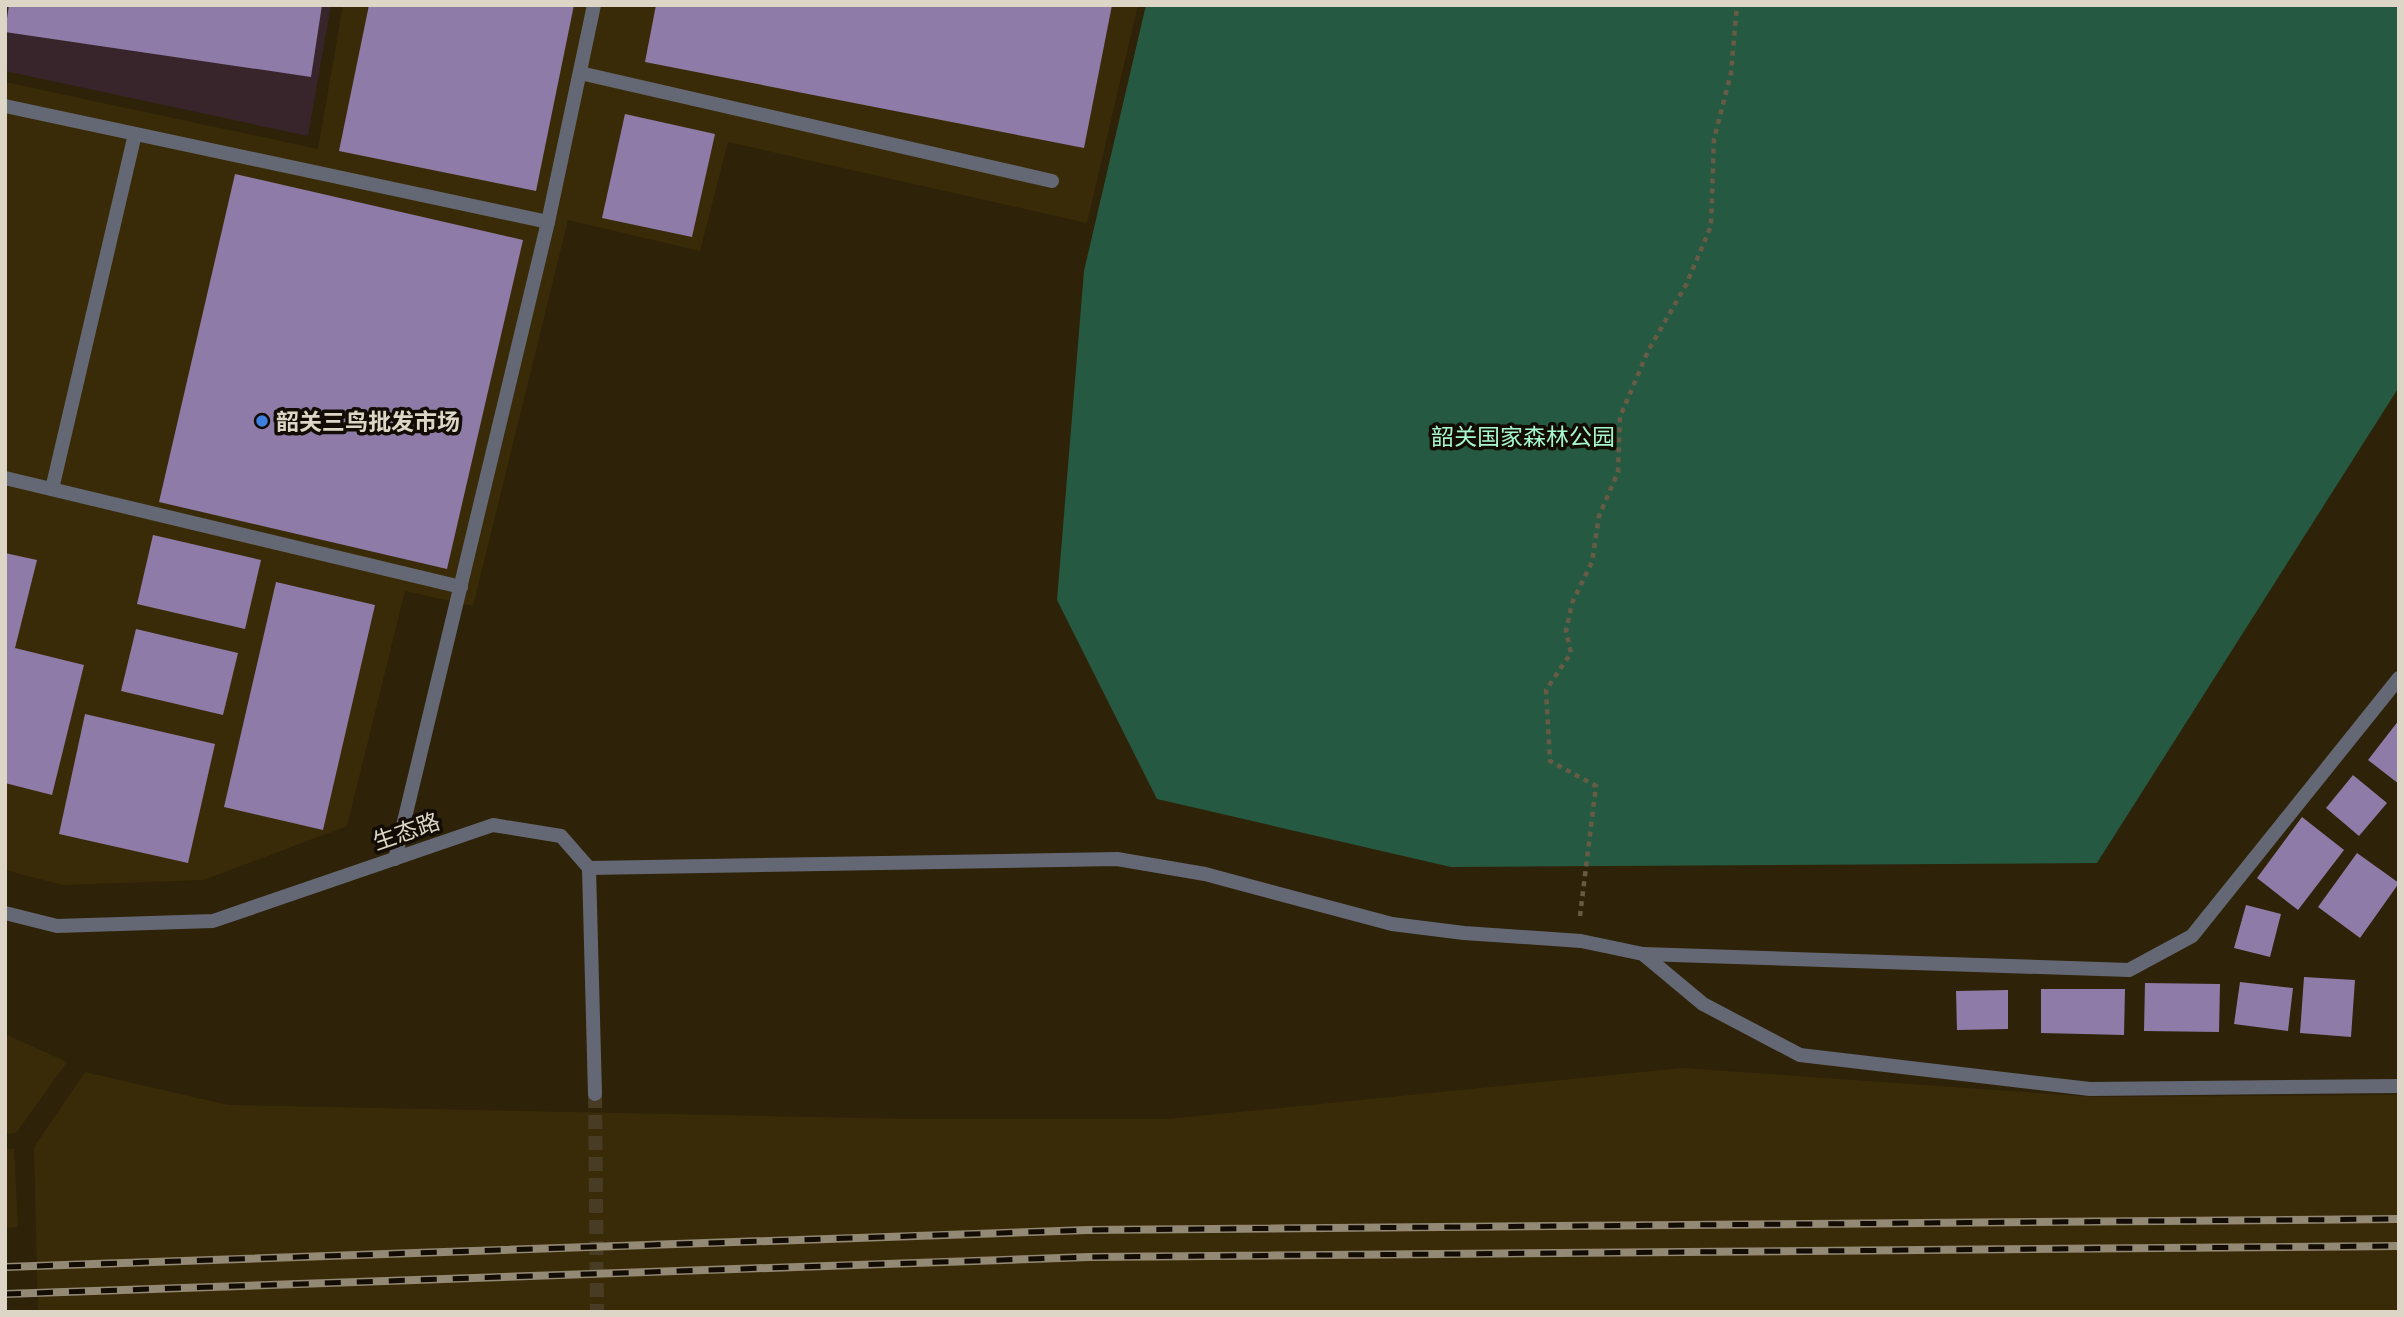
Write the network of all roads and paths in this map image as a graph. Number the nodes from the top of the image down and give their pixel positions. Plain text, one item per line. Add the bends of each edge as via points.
1 (594, 5) edge
2 (1737, 5) edge
3 (580, 73) junction
4 (5, 106) edge
5 (135, 134) junction
6 (1052, 181) dead end
7 (548, 222) junction
8 (5, 478) edge
9 (52, 489) junction
10 (461, 587) junction
11 (2399, 678) edge
12 (396, 859) junction
13 (589, 868) junction
14 (5, 913) edge
15 (1581, 941) junction
16 (1643, 954) junction
17 (2399, 1086) edge
18 (595, 1094) tunnel mouth

1 - 3 street
2 - 15 path via 1731,74 1714,139 1711,226 1620,417 1618,472 1599,516 1592,562 1572,603 1566,631 1571,653 1546,690 1550,761 1595,786 1580,909
3 - 6 street
3 - 7 street
4 - 5 street
5 - 7 street
5 - 9 street
7 - 10 street
8 - 9 street
9 - 10 street
10 - 12 street
11 - 16 street via 2192,936 2130,970
12 - 13 street, 生态路 via 493,825 561,836
12 - 14 street, 生态路 via 212,921 57,926
13 - 15 street via 1117,859 1205,874 1392,924
13 - 18 street
15 - 16 street
16 - 17 street via 1703,1004 1800,1055 2090,1089

